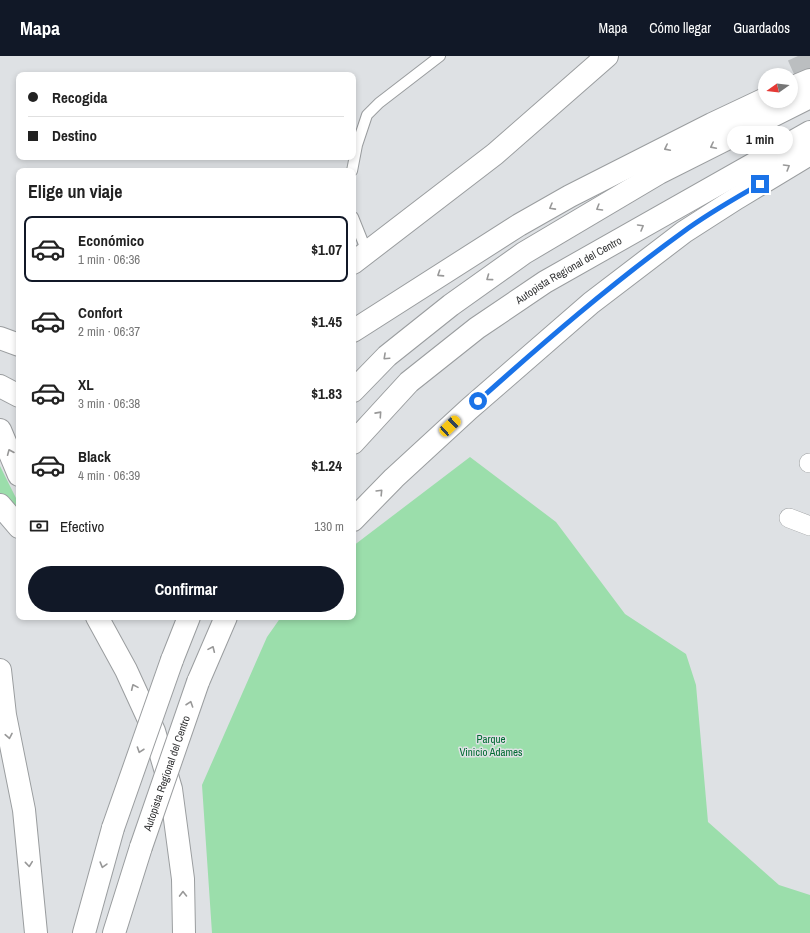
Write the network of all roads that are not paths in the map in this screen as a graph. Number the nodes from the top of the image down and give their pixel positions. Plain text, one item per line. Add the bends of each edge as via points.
1 (440, 56) edge
2 (607, 56) edge
3 (810, 80) edge
4 (798, 85) edge
5 (810, 97) edge
6 (758, 102) edge
7 (810, 132) edge
8 (356, 150) edge
9 (810, 154) edge
10 (356, 234) edge
11 (360, 257) edge
12 (356, 329) edge
13 (0, 338) edge
14 (16, 344) edge
15 (0, 386) edge
16 (356, 388) edge
17 (16, 394) edge
18 (0, 430) edge
19 (356, 440) edge
20 (16, 467) edge
21 (0, 505) edge
22 (356, 517) edge
23 (789, 518) dead end
24 (16, 524) edge
25 (810, 526) edge
26 (99, 620) edge
27 (188, 620) edge
28 (225, 620) edge
29 (0, 670) edge
30 (36, 933) edge
31 (84, 933) edge
32 (114, 933) edge
33 (184, 933) edge

1 - 8 lane via 367,115
2 - 11 main road via 495,154
3 - 4 main road
5 -> 16 main road via 659,173 524,252 393,351
6 -> 12 main road via 570,196
19 -> 7 main road, Autopista Regional del Centro via 409,382 477,328 539,286
22 -> 9 main road via 469,409 591,303 684,232
10 - 11 lane
13 - 14 main road
15 - 17 main road
20 -> 18 main road
21 - 24 main road
23 - 25 street
33 -> 26 main road via 183,879 171,789 154,730
27 -> 31 main road, bridge via 113,828
32 -> 28 main road, Autopista Regional del Centro, bridge via 198,682
29 -> 30 main road via 5,715 24,810

